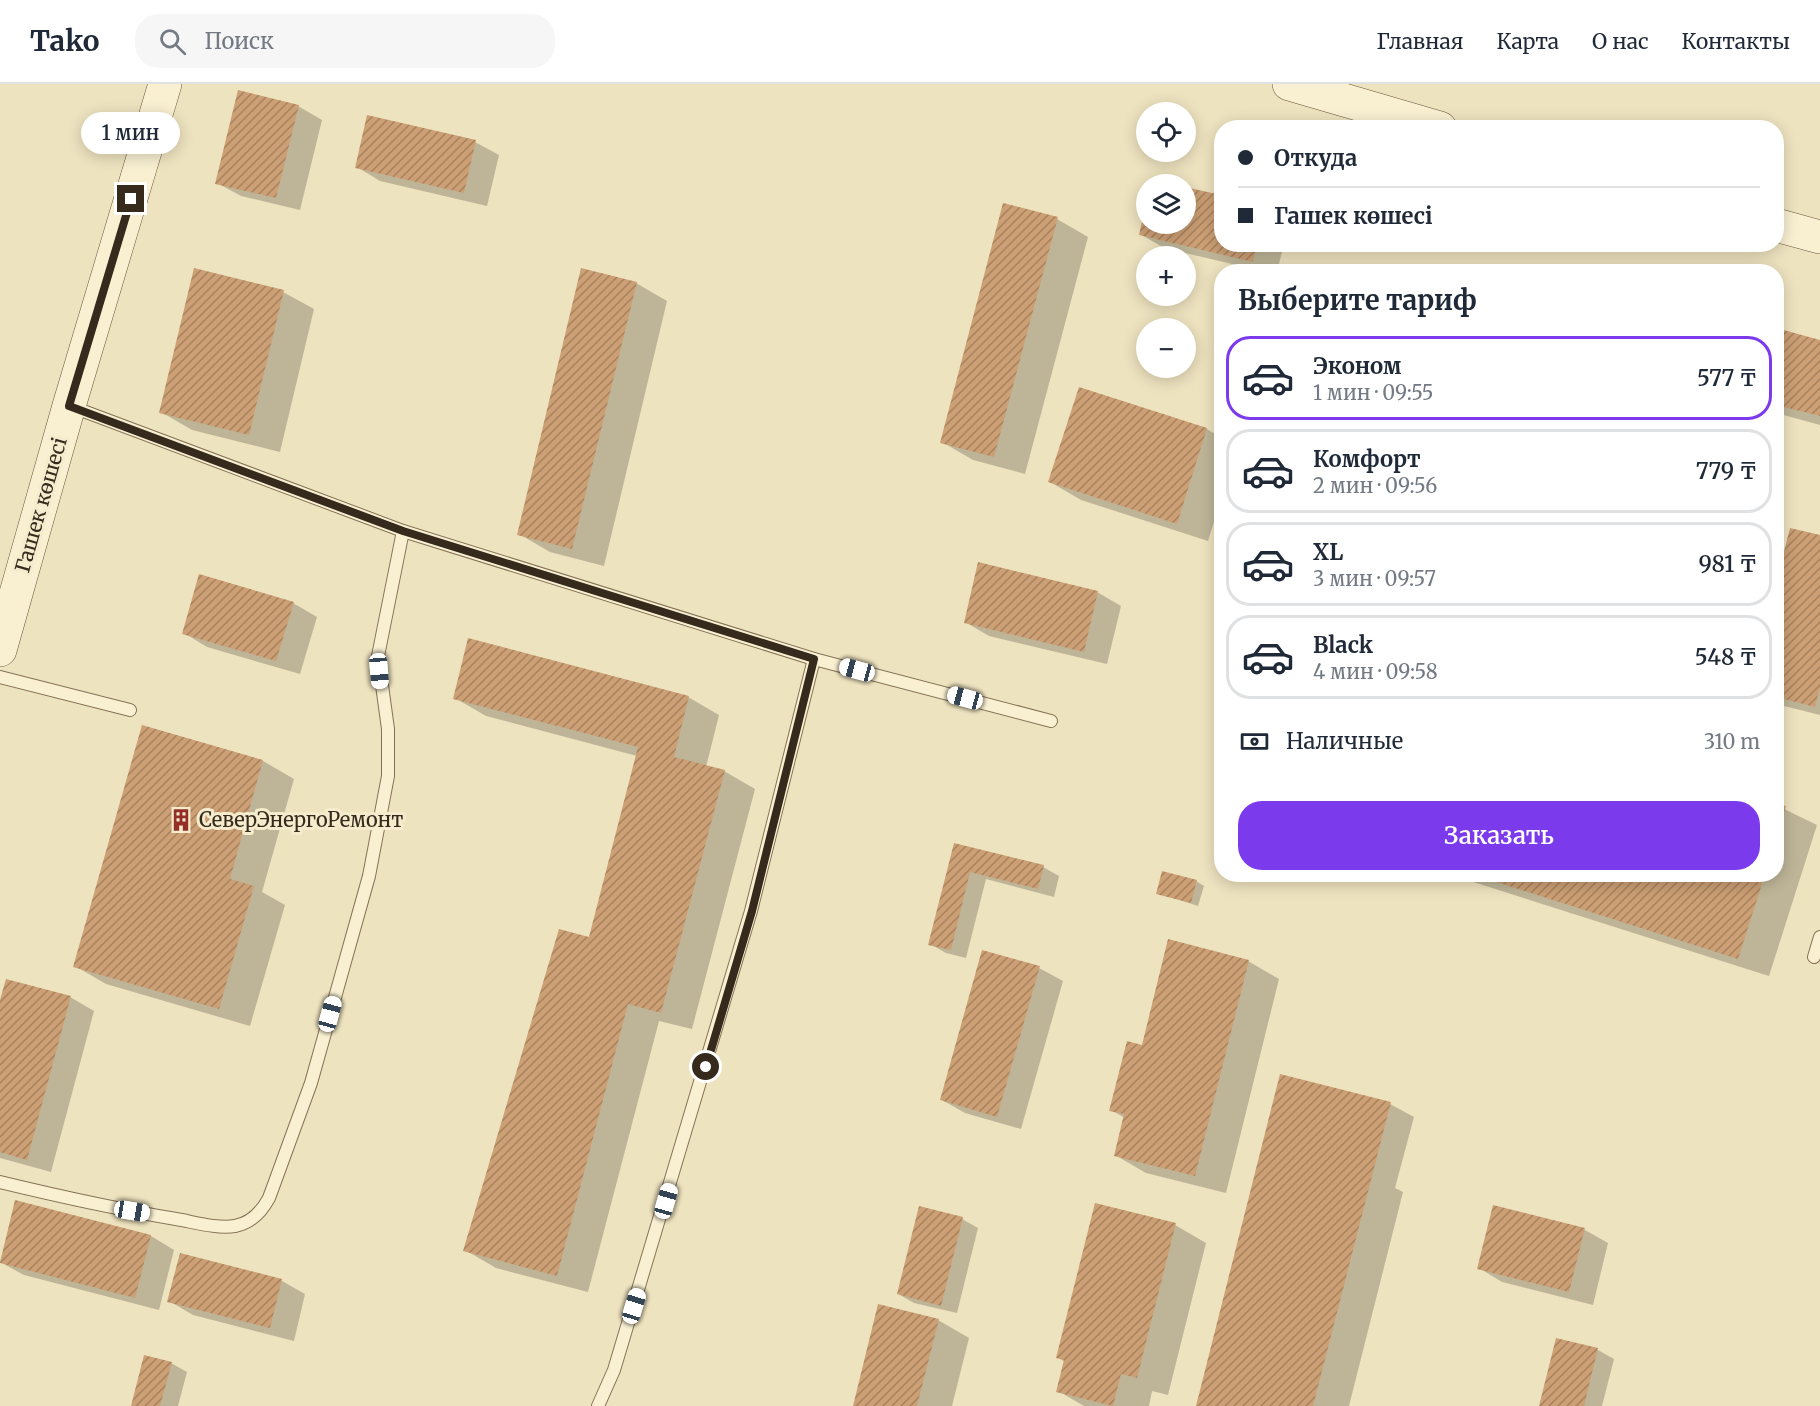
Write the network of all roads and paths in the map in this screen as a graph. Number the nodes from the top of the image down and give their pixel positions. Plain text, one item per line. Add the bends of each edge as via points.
1 (165, 84) edge
2 (1289, 84) edge
3 (1413, 120) edge
4 (1784, 227) edge
5 (1820, 237) edge
6 (69, 406) junction
7 (403, 531) junction
8 (0, 650) edge
9 (814, 659) junction
10 (0, 677) edge
11 (130, 710) dead end
12 (1051, 721) dead end
13 (1820, 937) edge
14 (1814, 957) dead end
15 (0, 1182) edge
16 (598, 1406) edge

1 - 6 street, Гашек көшесі
2 - 3 street
4 - 5 street
6 - 7 lane
6 - 8 street, Гашек көшесі
7 - 9 lane
7 - 15 lane via 378,656 388,729 388,776 369,876 311,1083 261,1212 235,1226 216,1225 111,1208
9 - 12 lane
9 - 16 lane via 752,911 625,1336
10 - 11 lane
13 - 14 lane

